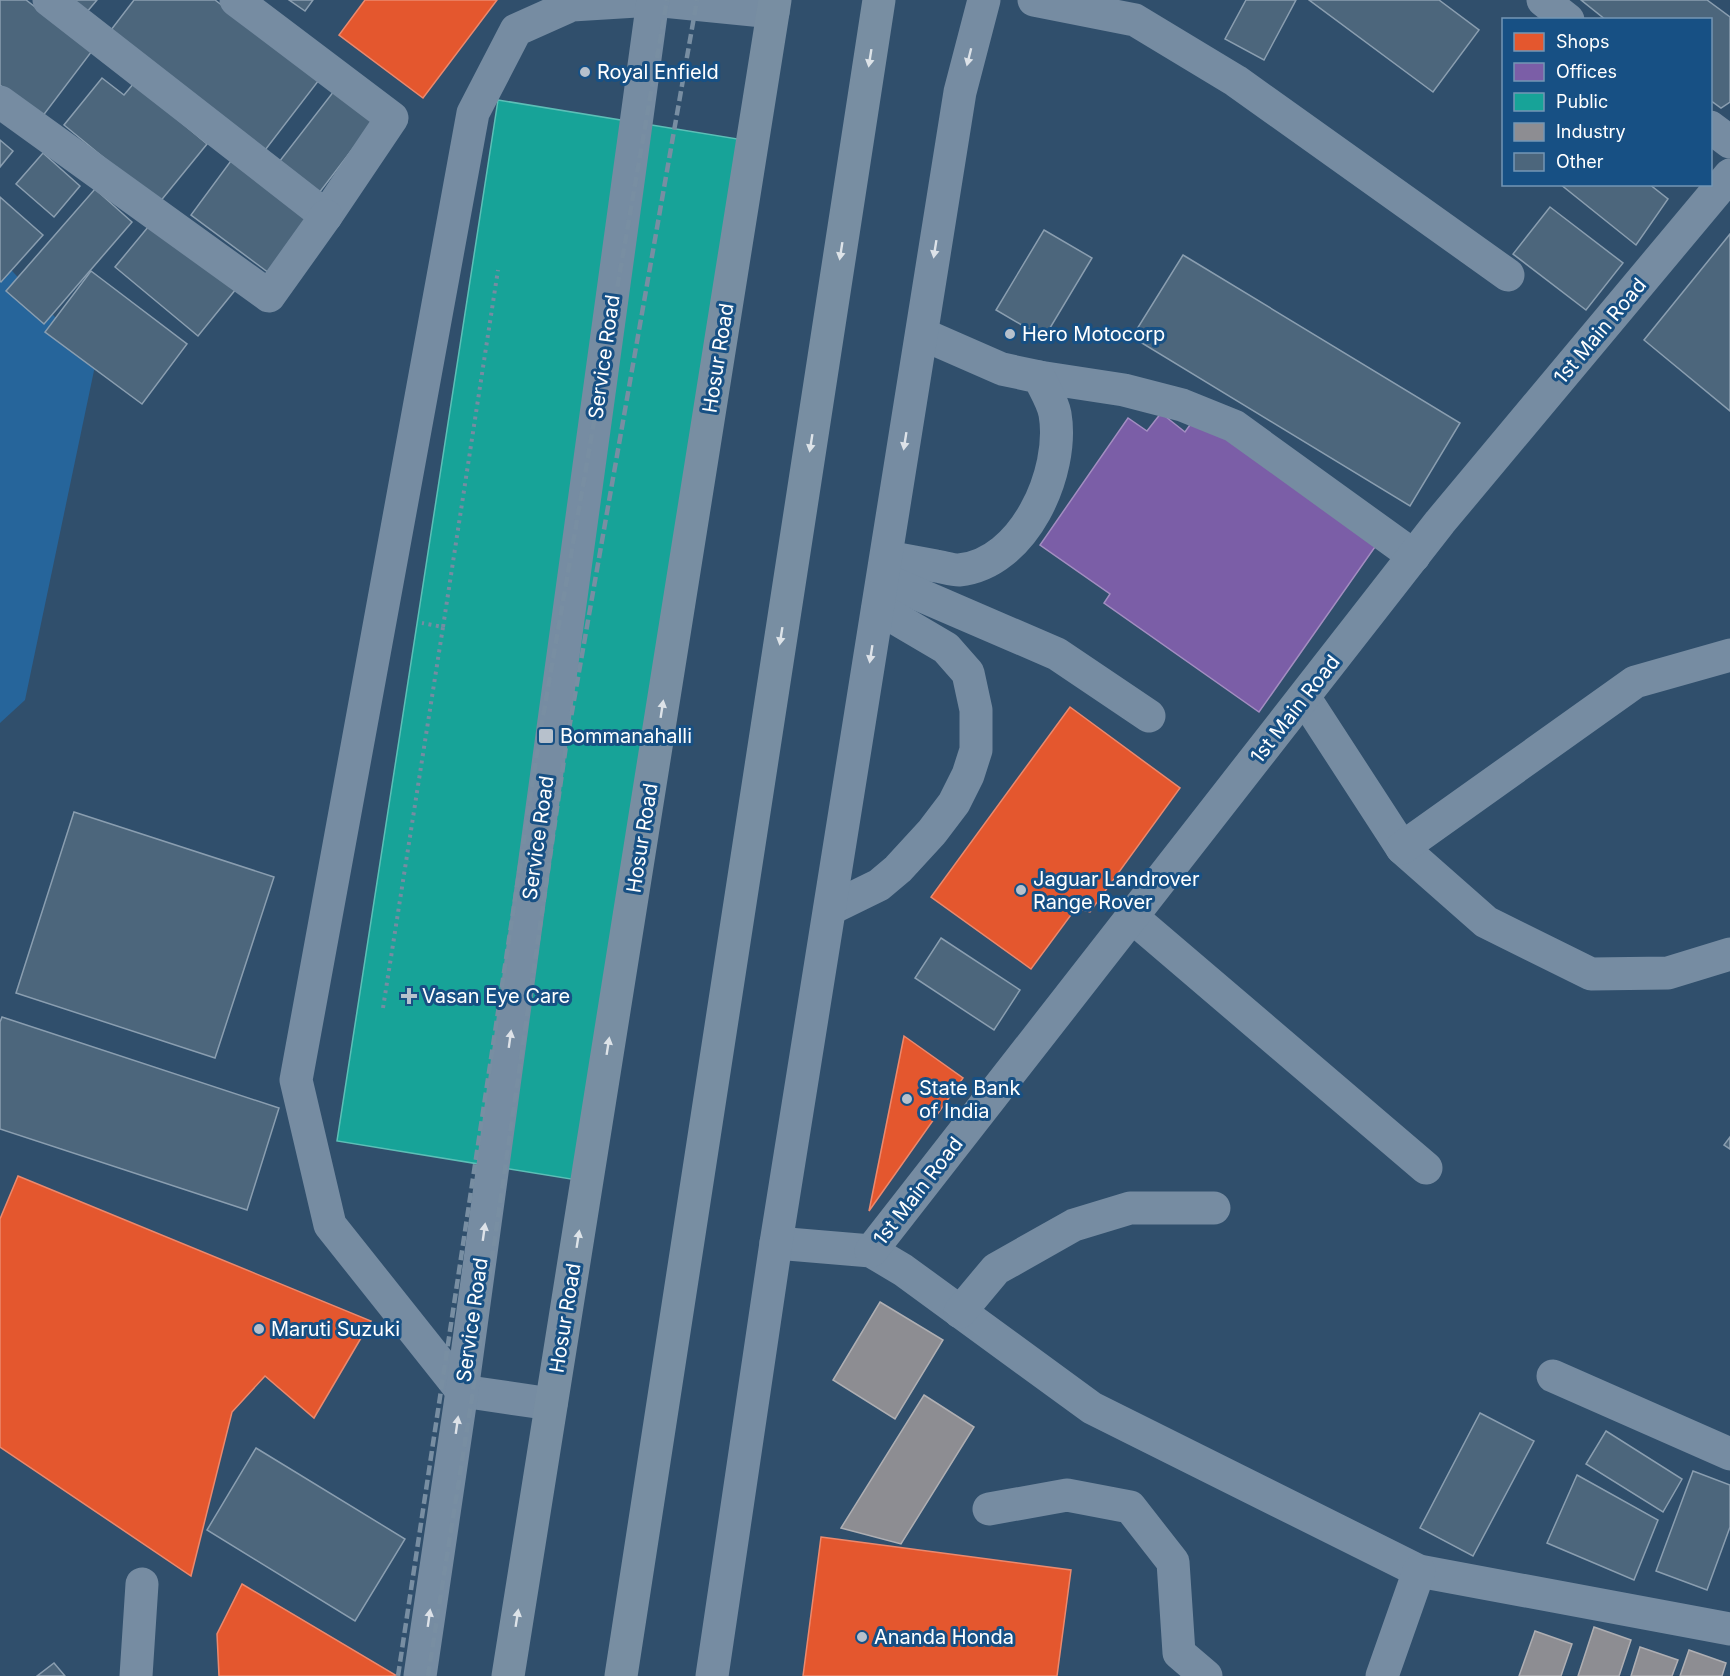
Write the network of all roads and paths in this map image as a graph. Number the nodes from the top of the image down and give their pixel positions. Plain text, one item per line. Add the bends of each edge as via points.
1 (49, 0) edge
2 (236, 0) edge
3 (653, 0) edge
4 (879, 0) edge
5 (984, 0) edge
6 (1034, 0) edge
7 (1543, 0) edge
8 (774, 6) edge
9 (1566, 18) edge
10 (0, 102) edge
11 (1712, 128) edge
12 (1730, 142) edge
13 (1730, 175) edge
14 (326, 216) junction
15 (498, 270) dead end
16 (1508, 275) dead end
17 (922, 334) junction
18 (1040, 376) junction
19 (1414, 555) junction
20 (882, 581) junction
21 (381, 617) junction
22 (443, 627) junction
23 (1730, 655) edge
24 (1304, 697) junction
25 (1149, 716) dead end
26 (1402, 848) junction
27 (830, 909) junction
28 (1132, 918) junction
29 (1730, 954) edge
30 (383, 1008) dead end
31 (1426, 1168) dead end
32 (1214, 1208) dead end
33 (776, 1243) junction
34 (871, 1251) junction
35 (960, 1312) junction
36 (1552, 1376) dead end
37 (462, 1391) junction
38 (551, 1404) junction
39 (1730, 1454) edge
40 (989, 1509) dead end
41 (1419, 1571) junction
42 (142, 1584) dead end
43 (1730, 1629) edge
44 (136, 1676) edge
45 (420, 1676) edge
46 (508, 1676) edge
47 (621, 1676) edge
48 (712, 1676) edge
49 (1206, 1676) edge
50 (1382, 1676) edge

1 - 14 street
2 - 14 street via 392,118
3 - 8 street
3 - 21 street via 572,5 516,30 473,113
37 -> 3 street, Service Road
4 -> 47 highway
5 -> 17 street via 960,92
6 - 16 street via 1135,20 1236,81
7 - 9 street
38 -> 8 highway, Hosur Road
10 - 14 street via 268,296
11 - 12 street
13 - 19 street, 1st Main Road
15 - 22 path
17 - 18 street via 1002,369
17 -> 20 street
18 - 19 street via 1159,399 1234,426
18 - 20 street via 1055,414 1056,448 1050,481 1036,514 1006,548 982,564
19 - 24 street, 1st Main Road
20 - 25 street via 1057,654
20 -> 27 street
20 - 27 street via 968,673 976,710 976,750 954,803 919,847 879,885
21 - 22 path
21 - 37 street via 296,1080 330,1225
22 - 30 path
23 - 26 street via 1635,682
24 - 26 street
24 - 28 street, 1st Main Road
26 - 29 street via 1486,922 1591,974 1668,973
27 - 33 street
28 - 31 street
28 - 34 street, 1st Main Road
32 - 35 street via 1130,1208 1074,1226 996,1269
33 - 34 street
33 - 48 street
34 - 35 street
35 - 41 street via 1092,1408
36 - 39 street
37 - 38 street
45 -> 37 street, Service Road
46 -> 38 highway, Hosur Road
40 - 49 street via 1067,1495 1130,1507 1173,1562 1179,1653
41 - 43 street
41 - 50 street
42 - 44 street

